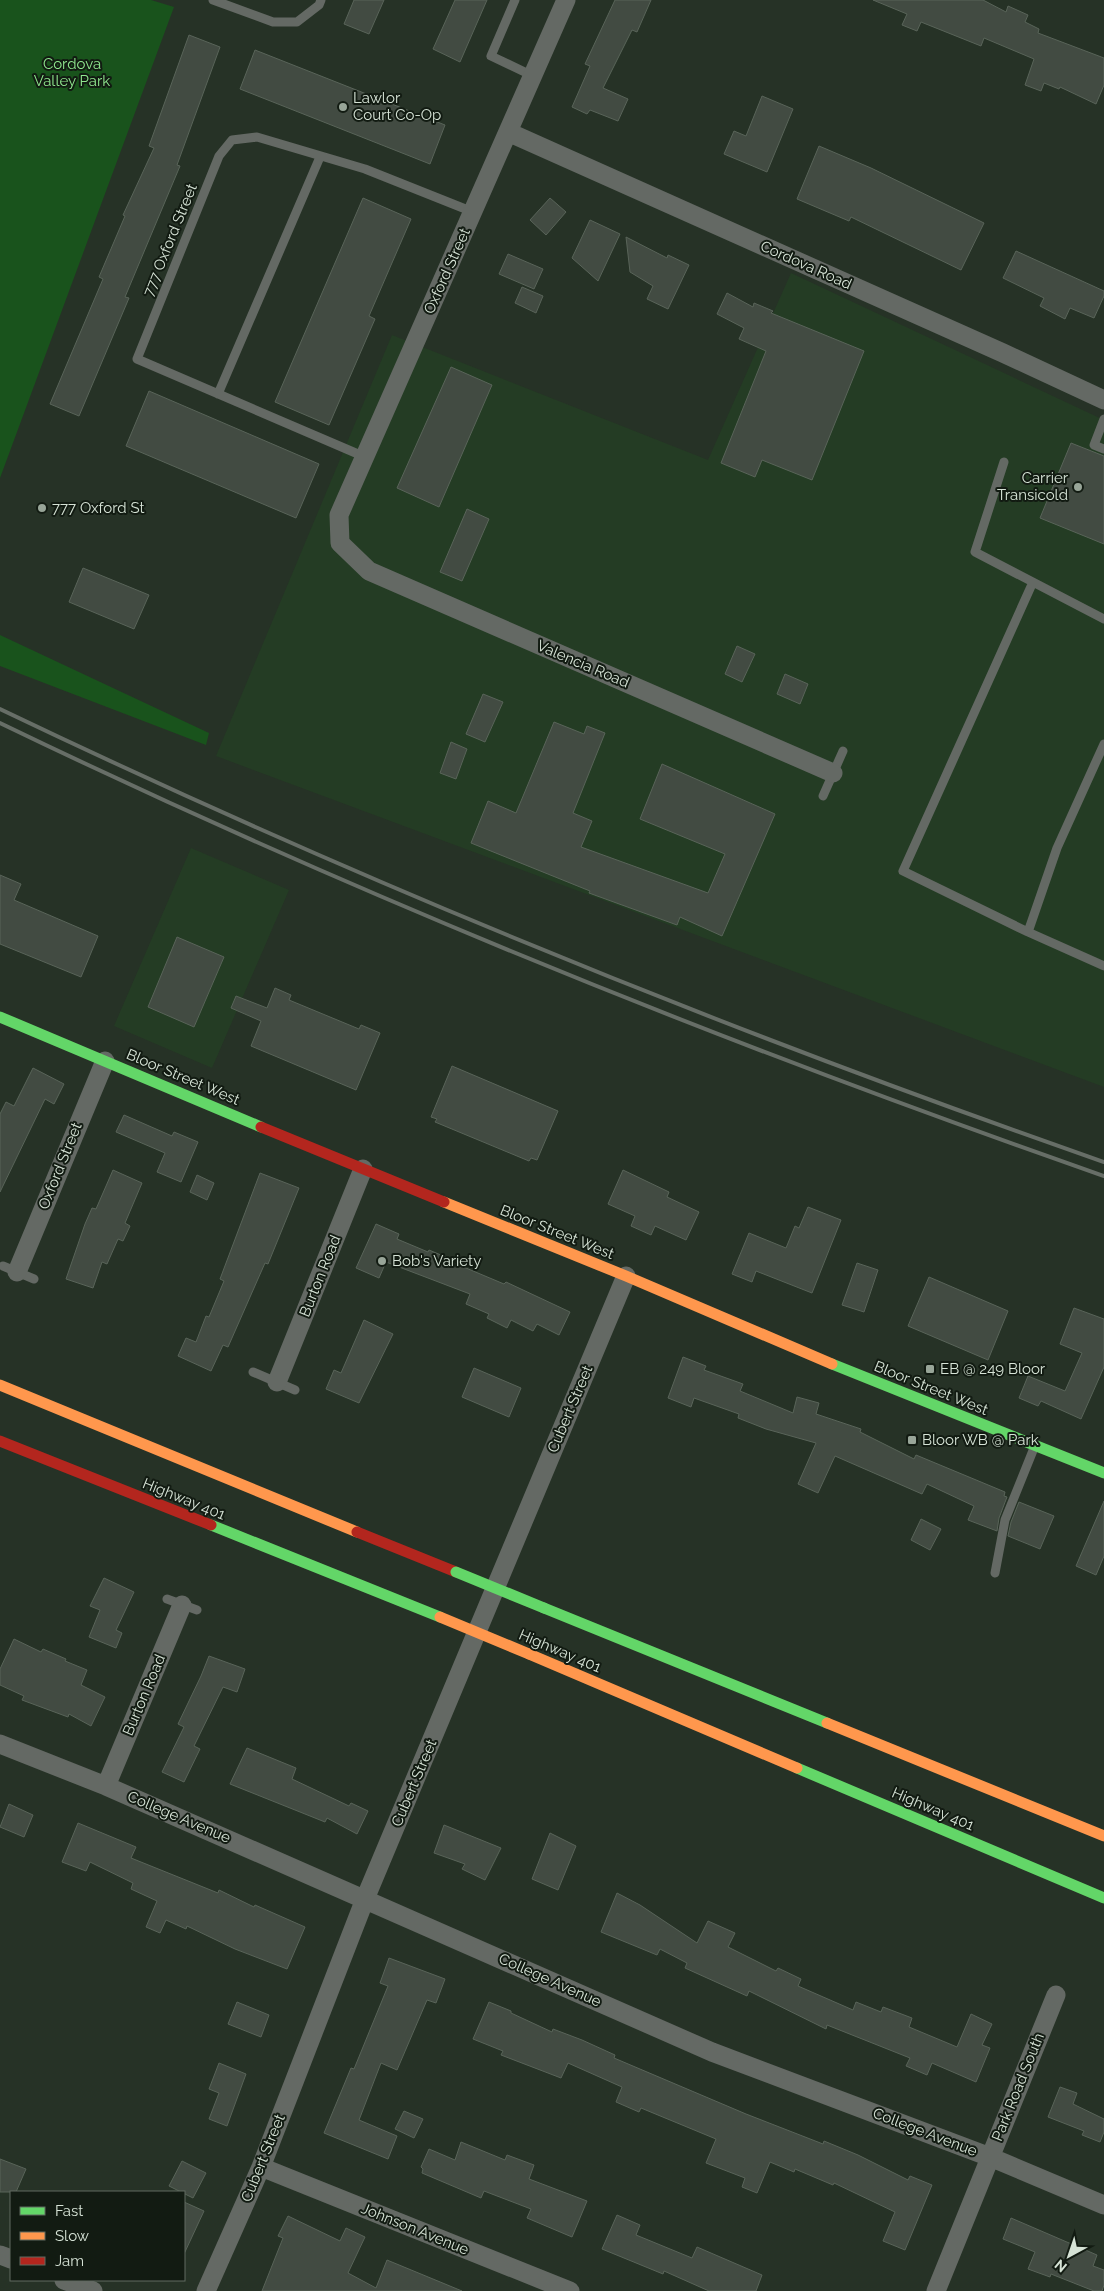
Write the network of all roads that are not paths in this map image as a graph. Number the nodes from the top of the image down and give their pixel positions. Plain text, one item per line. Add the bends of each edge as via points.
1 (213, 0) edge
2 (321, 0) edge
3 (515, 0) edge
4 (566, 0) edge
5 (533, 76) junction
6 (508, 132) junction
7 (320, 157) junction
8 (473, 212) junction
9 (218, 394) junction
10 (1104, 400) edge
11 (1104, 419) edge
12 (1104, 449) edge
13 (365, 457) junction
14 (1004, 462) dead end
15 (340, 543) joint
16 (1033, 582) junction
17 (1104, 619) edge
18 (1104, 744) edge
19 (842, 751) dead end
20 (833, 773) junction
21 (823, 796) dead end
22 (1028, 932) junction
23 (1104, 966) edge
24 (0, 1017) edge
25 (105, 1061) junction
26 (363, 1169) junction
27 (18, 1272) dead end
28 (626, 1276) junction
29 (253, 1372) dead end
30 (277, 1382) junction
31 (0, 1385) edge
32 (295, 1390) dead end
33 (0, 1441) edge
34 (1035, 1446) junction
35 (1104, 1473) edge
36 (995, 1573) dead end
37 (182, 1605) dead end
38 (0, 1744) edge
39 (106, 1786) junction
40 (1104, 1836) edge
41 (1104, 1898) edge
42 (365, 1899) junction
43 (1056, 1995) dead end
44 (990, 2156) junction
45 (261, 2166) junction
46 (1104, 2205) edge
47 (67, 2281) edge
48 (92, 2291) edge
49 (206, 2291) edge
50 (570, 2291) edge
51 (936, 2291) edge

1 - 2 lane via 273,22 297,22
3 - 5 lane via 491,56
4 - 5 street, Oxford Street
5 - 6 street, Oxford Street
6 - 8 street, Oxford Street
6 - 10 street, Cordova Road
7 - 8 lane, 777 Oxford Street via 365,169
7 - 9 lane
7 - 9 lane, 777 Oxford Street via 257,137 232,140 219,156 137,359
8 - 13 street, Oxford Street
9 - 13 lane, 777 Oxford Street
11 - 12 lane via 1094,445
13 - 15 street, Oxford Street via 339,515
14 - 16 lane via 975,552
15 - 20 street, Valencia Road via 369,571
16 - 17 lane
16 - 22 lane via 903,871
18 - 22 lane via 1057,848
19 - 20 lane
20 - 21 lane
22 - 23 lane
24 - 25 main road, Bloor Street West
25 - 26 main road, Bloor Street West
25 - 27 street, Oxford Street
26 - 28 main road, Bloor Street West
26 - 30 street, Burton Road
28 - 34 main road, Bloor Street West
28 - 42 street, Cubert Street
29 - 30 lane
30 - 32 lane
31 - 40 main road, bridge
33 - 41 main road, Highway 401, bridge via 440,1617
34 - 35 main road, Bloor Street West
34 - 36 lane via 1005,1520
37 - 39 street, Burton Road
38 - 39 street, College Avenue
39 - 42 street, College Avenue
42 - 44 street, College Avenue via 712,2052
42 - 45 street, Cubert Street
43 - 44 street, Park Road South
44 - 46 street, College Avenue
44 - 51 street, Park Road South
45 - 49 street, Cubert Street
45 - 50 street, Johnson Avenue
47 - 48 street

